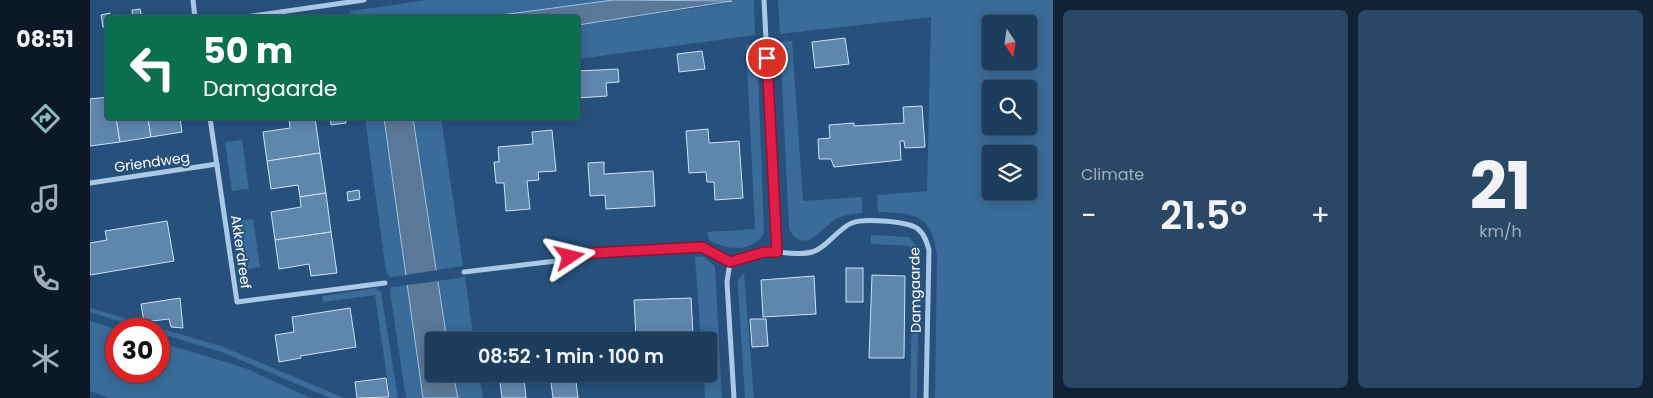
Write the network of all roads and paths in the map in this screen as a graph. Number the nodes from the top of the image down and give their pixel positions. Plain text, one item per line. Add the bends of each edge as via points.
1 (193, 0) edge
2 (364, 0) edge
3 (764, 0) edge
4 (195, 15) edge
5 (259, 15) edge
6 (210, 120) edge
7 (217, 164) junction
8 (90, 183) edge
9 (777, 252) junction
10 (730, 262) junction
11 (464, 272) dead end
12 (384, 283) dead end
13 (734, 398) edge
14 (926, 398) edge

1 - 4 street
2 - 5 street
3 - 9 street
6 - 7 street, Akkerdreef
7 - 8 street, Griendweg
7 - 12 street, Akkerdreef via 237,302
9 - 10 street via 764,252
9 - 14 street, Damgaarde via 814,252 853,222 907,224 918,228 929,250
10 - 11 street via 702,247 584,254 556,261
10 - 13 street via 727,282

